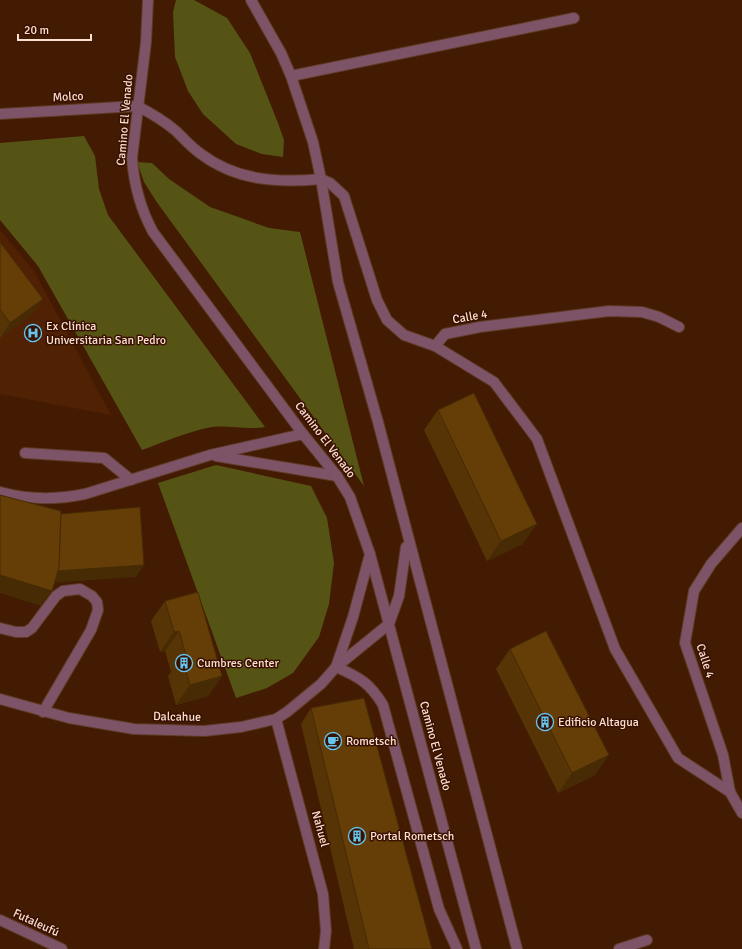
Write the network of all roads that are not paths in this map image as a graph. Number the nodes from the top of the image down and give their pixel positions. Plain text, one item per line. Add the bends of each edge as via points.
1 (148, 0) edge
2 (251, 0) edge
3 (574, 18) dead end
4 (291, 76) junction
5 (137, 106) junction
6 (0, 114) edge
7 (321, 179) junction
8 (679, 327) dead end
9 (435, 346) junction
10 (303, 434) junction
11 (25, 453) dead end
12 (210, 455) junction
13 (337, 476) junction
14 (131, 480) junction
15 (0, 492) edge
16 (742, 528) edge
17 (407, 538) junction
18 (370, 554) junction
19 (389, 624) junction
20 (0, 628) edge
21 (336, 667) junction
22 (0, 699) edge
23 (44, 712) junction
24 (276, 719) junction
25 (730, 792) junction
26 (742, 813) edge
27 (0, 920) edge
28 (647, 940) dead end
29 (62, 949) edge
30 (324, 949) edge
31 (457, 949) edge
32 (476, 949) edge
33 (517, 949) edge
34 (619, 949) edge

1 - 5 street, Camino El Venado via 146,42
2 - 4 street via 270,31
3 - 4 street
4 - 7 street
5 - 6 street, Molco
5 - 7 street via 170,127 200,154 230,171 263,180 288,182
5 - 10 street, Camino El Venado via 133,175 146,219 153,232
7 - 9 street via 334,185 344,196 377,300 387,320 404,335
7 - 17 street via 338,282 378,422
8 - 9 street, Calle 4 via 642,312 609,311 480,327 445,334
9 - 25 street via 494,382 537,439 615,649 678,758
10 - 12 street
10 - 13 street, Camino El Venado
11 - 14 street via 104,458
12 - 13 street
12 - 14 street
13 - 18 street, Camino El Venado via 350,497
14 - 15 street via 65,498 30,498
16 - 25 street, Calle 4 via 711,564 694,591 686,643 723,755
17 - 19 street via 403,577
17 - 33 street
18 - 19 street, Camino El Venado
18 - 21 street, Dalcahue
19 - 21 street, Dalcahue
19 - 32 street, Camino El Venado
20 - 23 street via 26,632 63,591 80,590 92,596 97,602 98,610 91,630
21 - 24 street, Dalcahue via 303,700
21 - 31 street via 369,685 383,705 439,909
22 - 23 street, Dalcahue
23 - 24 street, Dalcahue via 101,724 167,731 204,731
24 - 30 street, Nahuel via 323,894 326,931
25 - 26 street
27 - 29 street, Futaleufú
28 - 34 street

